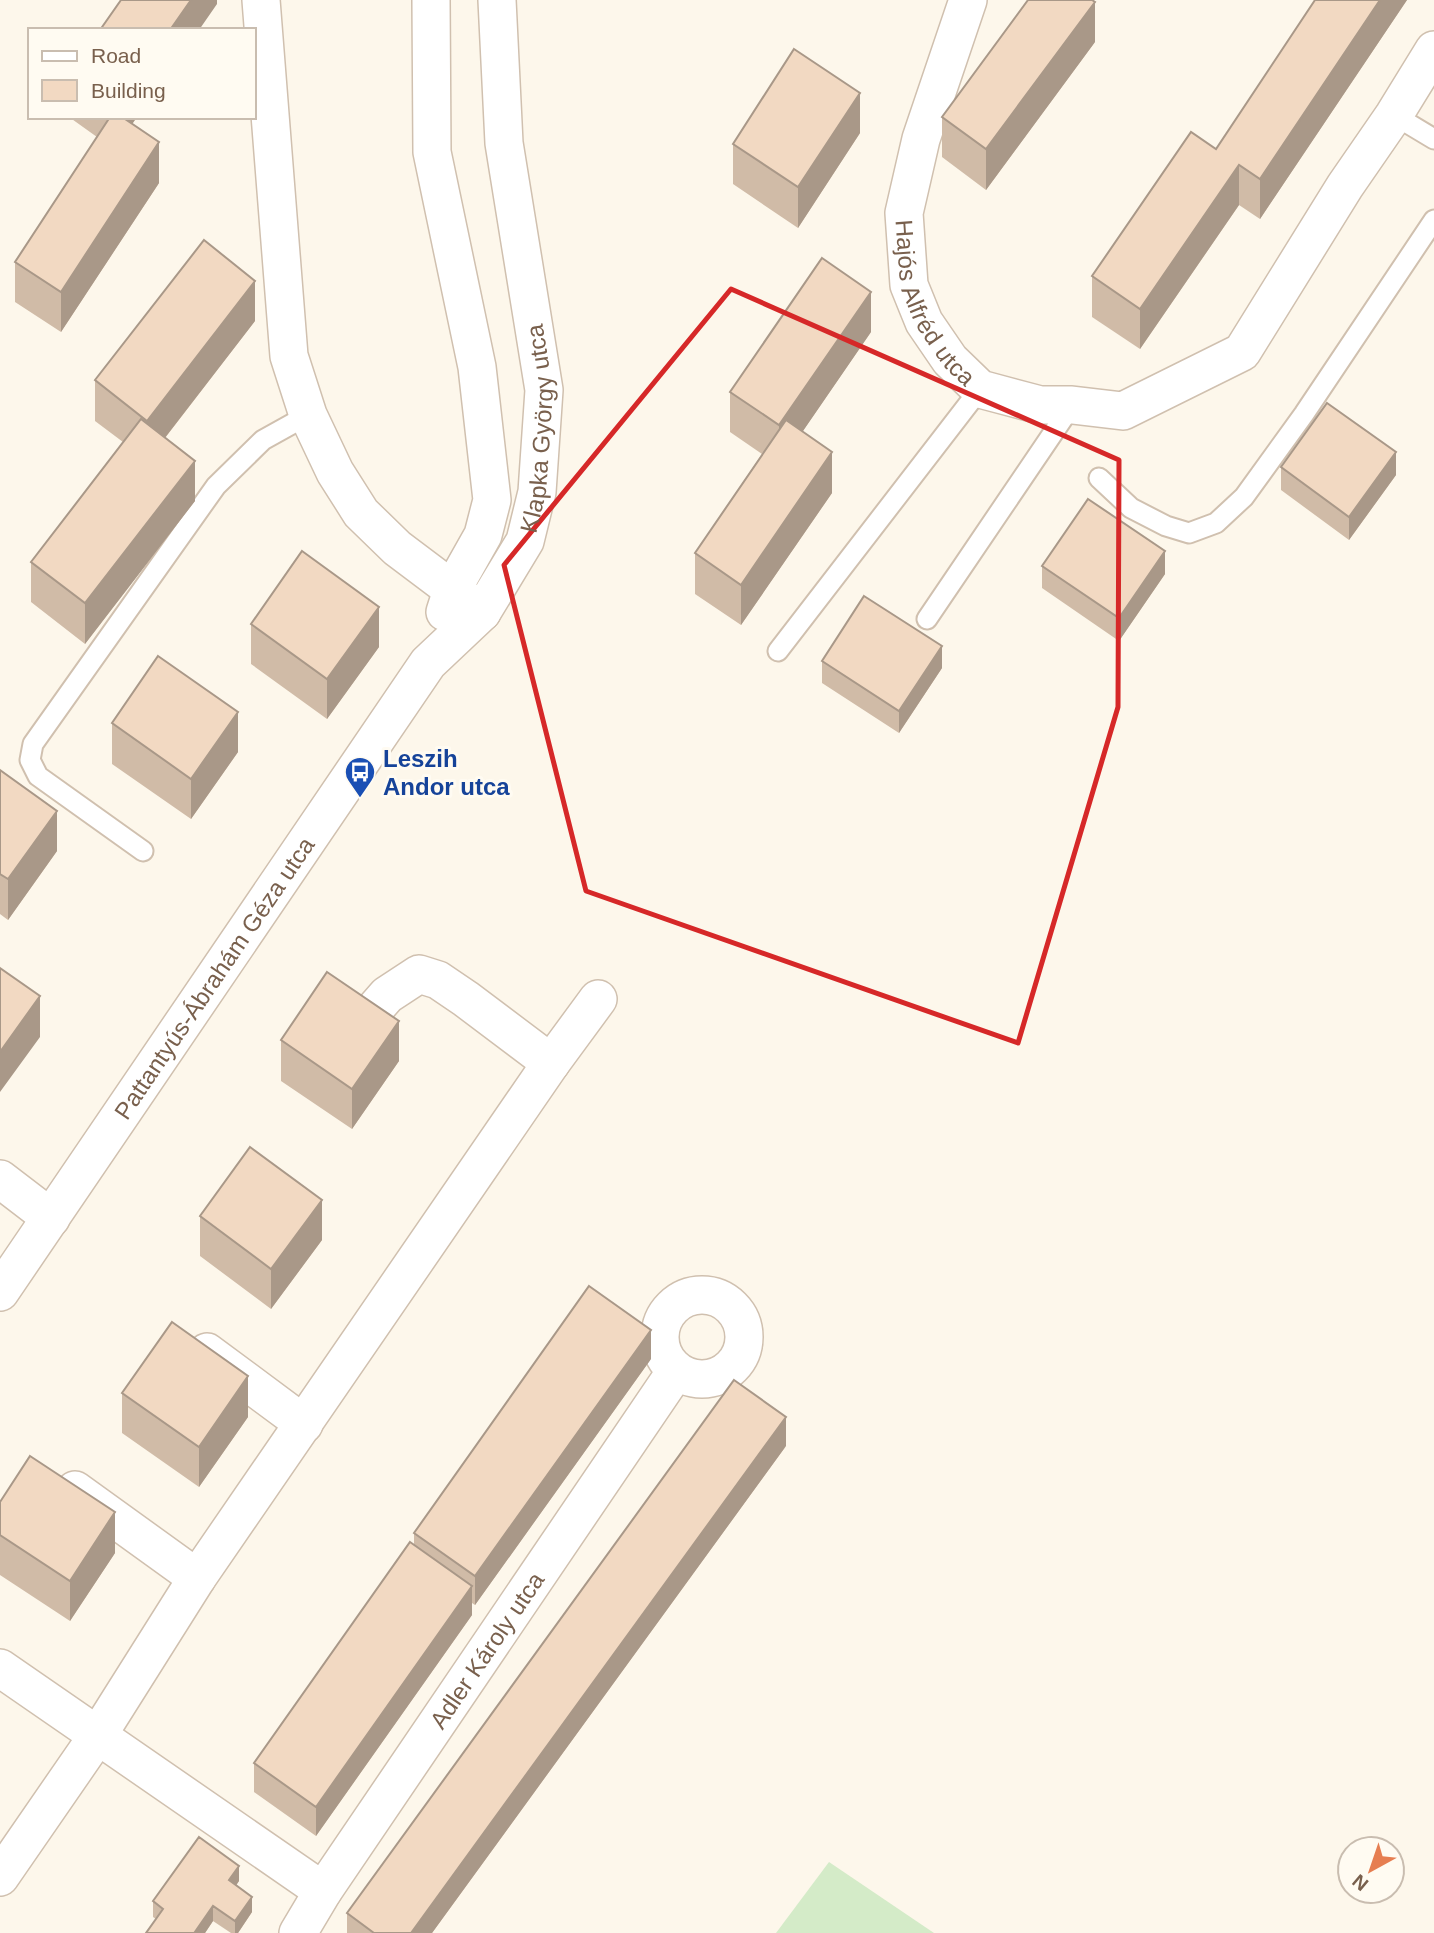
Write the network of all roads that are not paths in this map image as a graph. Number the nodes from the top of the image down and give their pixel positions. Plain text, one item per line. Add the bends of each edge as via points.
1 (261, 0) edge
2 (431, 0) edge
3 (497, 0) edge
4 (968, 0) edge
5 (1434, 50) edge
6 (1394, 115) junction
7 (1434, 139) edge
8 (1434, 220) edge
9 (980, 389) junction
10 (1072, 405) junction
11 (308, 415) junction
12 (1099, 478) dead end
13 (452, 590) junction
14 (482, 612) junction
15 (927, 619) dead end
16 (778, 651) dead end
17 (428, 663) junction
18 (143, 851) dead end
19 (598, 999) dead end
20 (366, 1019) edge
21 (551, 1063) junction
22 (0, 1179) edge
23 (51, 1218) junction
24 (0, 1292) edge
25 (175, 1329) edge
26 (677, 1371) dead end
27 (304, 1424) junction
28 (48, 1471) edge
29 (197, 1578) junction
30 (0, 1668) edge
31 (98, 1735) junction
32 (0, 1877) edge
33 (323, 1891) junction
34 (298, 1933) edge

1 - 11 street via 289,356
2 - 13 street, Klapka György utca via 432,152 477,367 492,500 482,536
3 - 14 street, Klapka György utca via 504,143 544,390 537,492 525,541
4 - 9 street, Hajós Alfréd utca via 920,139 905,213 909,285 924,322 950,360
5 - 6 street, Hajós Alfréd utca
6 - 7 lane
6 - 10 street, Hajós Alfréd utca via 1242,352 1123,411
8 - 12 lane via 1304,414 1244,497 1216,523 1189,533 1166,526 1131,508
9 - 10 street, Hajós Alfréd utca via 1040,405
9 - 16 lane
10 - 15 lane
11 - 13 street via 361,513
11 - 18 lane via 263,440 216,486 33,744 30,760 38,776
13 - 14 street
13 - 17 street, Klapka György utca
14 - 17 street, Klapka György utca
17 - 23 street, Pattantyús-Ábrahám Géza utca
19 - 21 street
20 - 21 street via 387,995 419,974 438,980
21 - 27 street
22 - 23 street
23 - 24 street, Pattantyús-Ábrahám Géza utca
25 - 27 street
26 - 33 street, Adler Károly utca
27 - 29 street
28 - 29 street
29 - 31 street
30 - 31 street
31 - 32 street
31 - 33 street
33 - 34 street, Adler Károly utca

